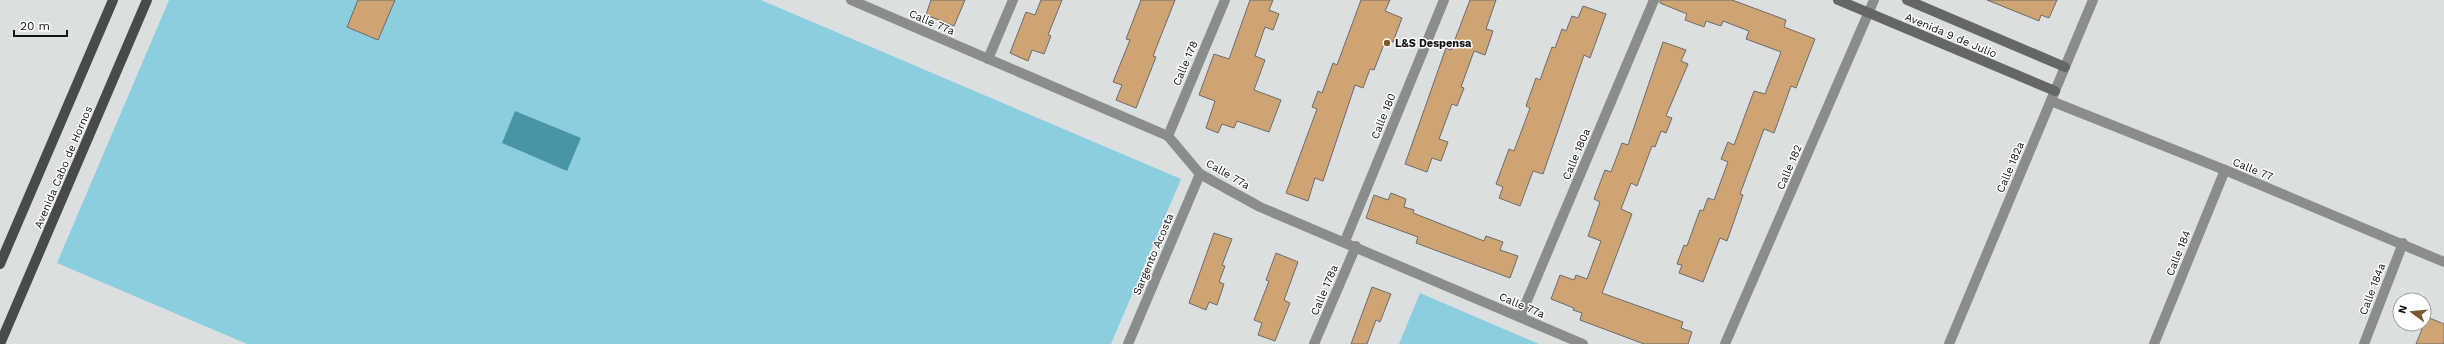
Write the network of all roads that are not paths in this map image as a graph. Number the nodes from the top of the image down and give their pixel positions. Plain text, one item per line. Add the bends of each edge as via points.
1 (113, 0) edge
2 (148, 0) edge
3 (851, 0) edge
4 (1013, 0) edge
5 (1225, 0) edge
6 (1444, 0) edge
7 (1654, 0) edge
8 (1838, 0) edge
9 (1874, 0) edge
10 (1907, 0) edge
11 (2093, 0) edge
12 (1868, 13) junction
13 (988, 59) junction
14 (2065, 67) junction
15 (2055, 92) junction
16 (2051, 101) junction
17 (1168, 136) junction
18 (2225, 170) junction
19 (1200, 174) junction
20 (1345, 241) junction
21 (2403, 243) junction
22 (1356, 246) junction
23 (2444, 262) edge
24 (0, 264) edge
25 (1520, 317) junction
26 (0, 344) edge
27 (1128, 344) edge
28 (1314, 344) edge
29 (1583, 344) edge
30 (1725, 344) edge
31 (1949, 344) edge
32 (2154, 344) edge
33 (2364, 344) edge

1 - 24 main road, Avenida Cabo de Hornos
2 - 26 main road, Avenida Cabo de Hornos
3 - 13 street, Calle 77a
4 - 13 street
5 - 17 street, Calle 178
6 - 20 street, Calle 180
7 - 25 street, Calle 180a
8 - 12 main road, Avenida 9 de Julio
9 - 12 street, Calle 182
10 - 14 main road, Avenida 9 de Julio
11 - 14 street, Calle 182a
12 - 15 main road, Avenida 9 de Julio
12 - 30 street, Calle 182
13 - 17 street, Calle 77a
14 - 15 street, Calle 182a
15 - 16 street, Calle 182a
16 - 18 street, Calle 77
16 - 31 street, Calle 182a
17 - 19 street, Calle 77a
18 - 21 street, Calle 77
18 - 32 street, Calle 184
19 - 20 street, Calle 77a via 1260,206
19 - 27 street, Sargento Acosta
20 - 22 street, Calle 77a
21 - 23 street, Calle 77
21 - 33 street, Calle 184a
22 - 25 street, Calle 77a
22 - 28 street, Calle 178a
25 - 29 street, Calle 77a

